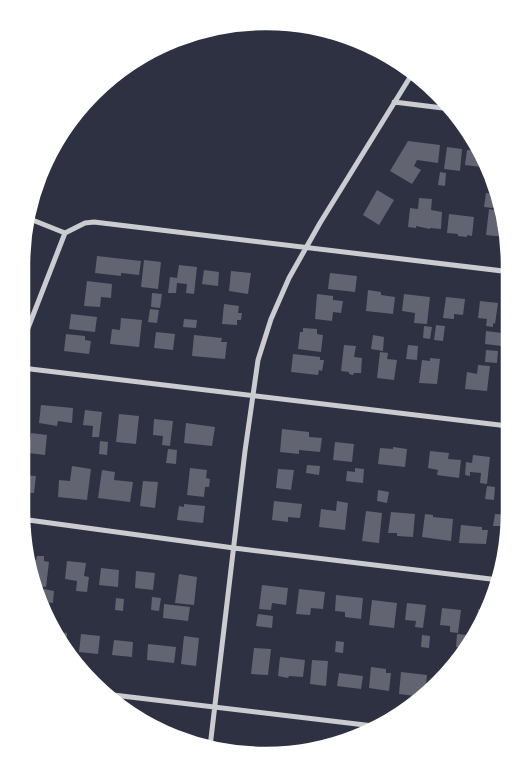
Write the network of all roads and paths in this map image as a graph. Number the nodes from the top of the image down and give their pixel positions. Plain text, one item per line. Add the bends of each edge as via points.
1 (410, 78) edge
2 (394, 102) junction
3 (442, 108) edge
4 (33, 220) edge
5 (65, 233) junction
6 (307, 247) junction
7 (502, 271) edge
8 (29, 326) edge
9 (29, 369) edge
10 (252, 396) junction
11 (502, 425) edge
12 (29, 520) edge
13 (234, 548) junction
14 (492, 579) edge
15 (117, 695) edge
16 (215, 706) junction
17 (369, 724) edge
18 (211, 742) edge

1 - 2 street
2 - 3 street
2 - 6 street
4 - 5 street
5 - 6 street via 94,222
5 - 8 street
6 - 7 street
6 - 10 street via 271,319 258,360
9 - 10 street
10 - 11 street
10 - 13 street
12 - 13 street
13 - 14 street
13 - 16 street
15 - 16 street
16 - 17 street
16 - 18 street

